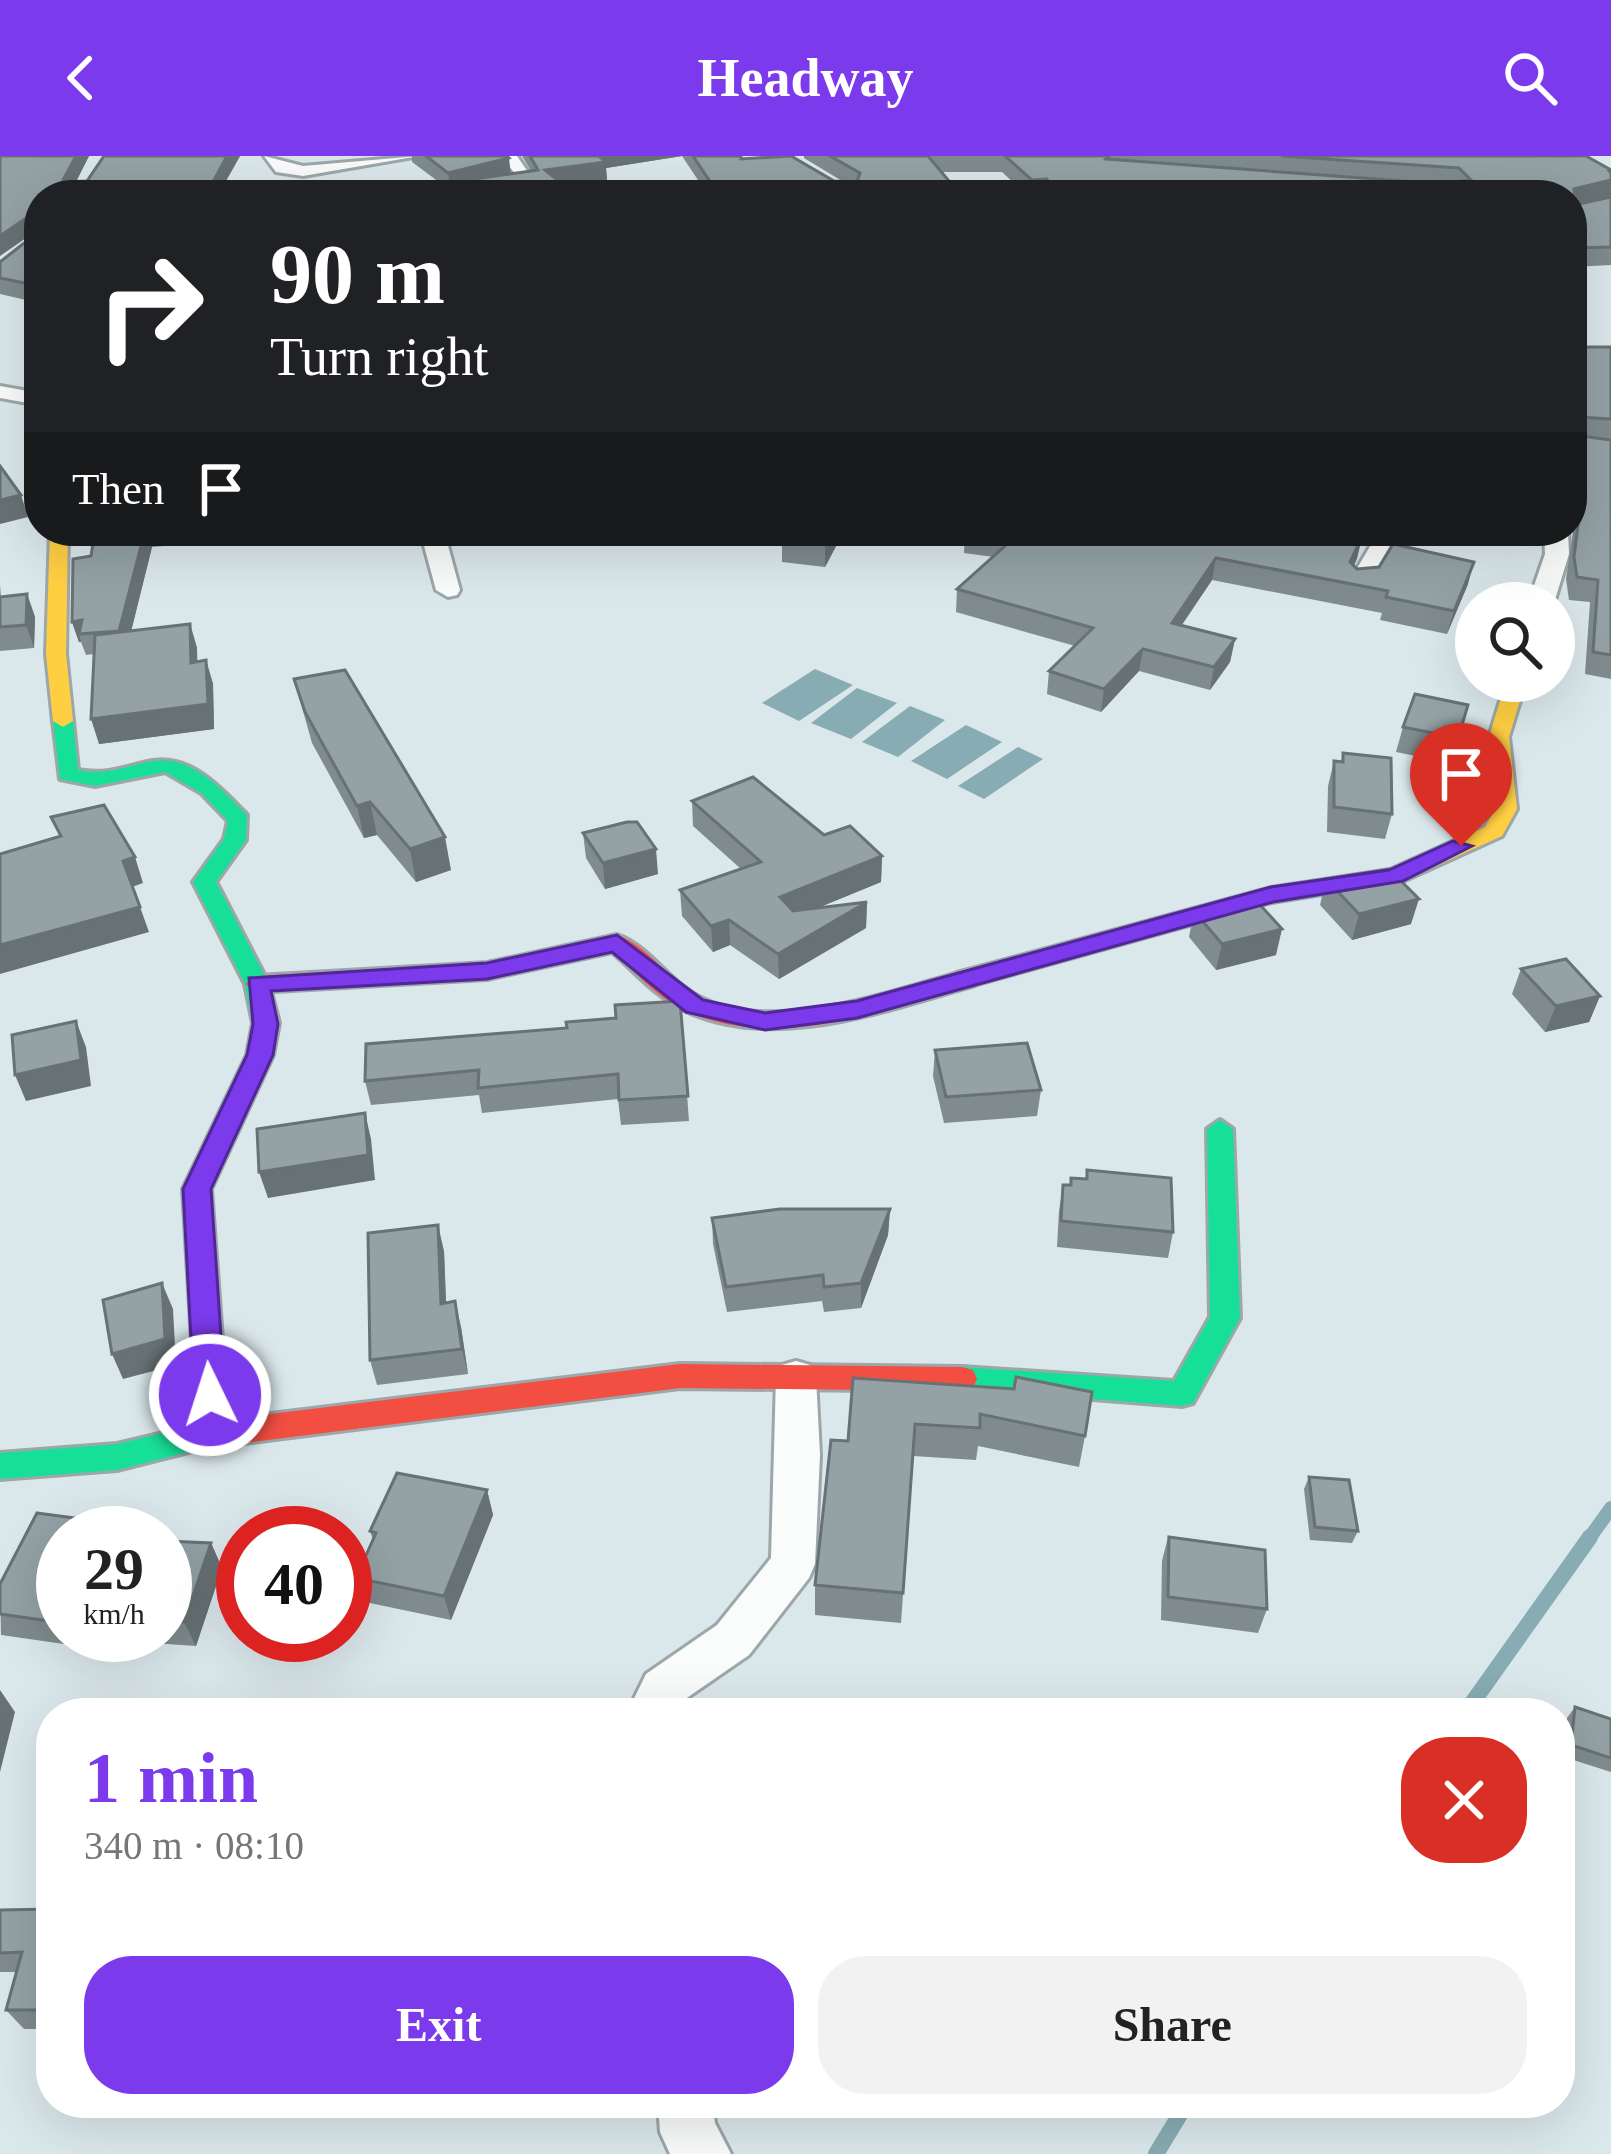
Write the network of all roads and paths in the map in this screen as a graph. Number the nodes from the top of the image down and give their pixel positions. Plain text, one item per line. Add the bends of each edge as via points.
1 (272, 156) edge
2 (411, 156) edge
3 (508, 156) edge
4 (530, 180) edge
5 (59, 546) edge
6 (437, 546) edge
7 (1382, 546) edge
8 (1557, 546) edge
9 (1361, 582) edge
10 (1548, 582) edge
11 (448, 590) dead end
12 (1515, 702) edge
13 (257, 984) junction
14 (1220, 1129) dead end
15 (796, 1377) junction
16 (213, 1433) junction
17 (0, 1466) edge
18 (658, 1698) edge
19 (687, 2118) edge
20 (703, 2154) edge

1 - 2 street via 282,168 303,171
3 - 4 street
5 - 13 street via 56,654 68,773 93,781 179,763 214,786 239,820 235,840 204,882
6 - 11 street
7 - 9 street
8 - 10 street
12 - 13 street via 1498,740 1507,804 1494,831 1395,876 1271,895 857,1009 765,1021 695,1006 617,943 487,971
13 - 16 street via 266,1024 260,1055 197,1189
14 - 15 street via 1225,1318 1182,1394
15 - 16 street via 680,1376
15 - 18 street via 793,1564 733,1640
16 - 17 street via 117,1457
19 - 20 street

